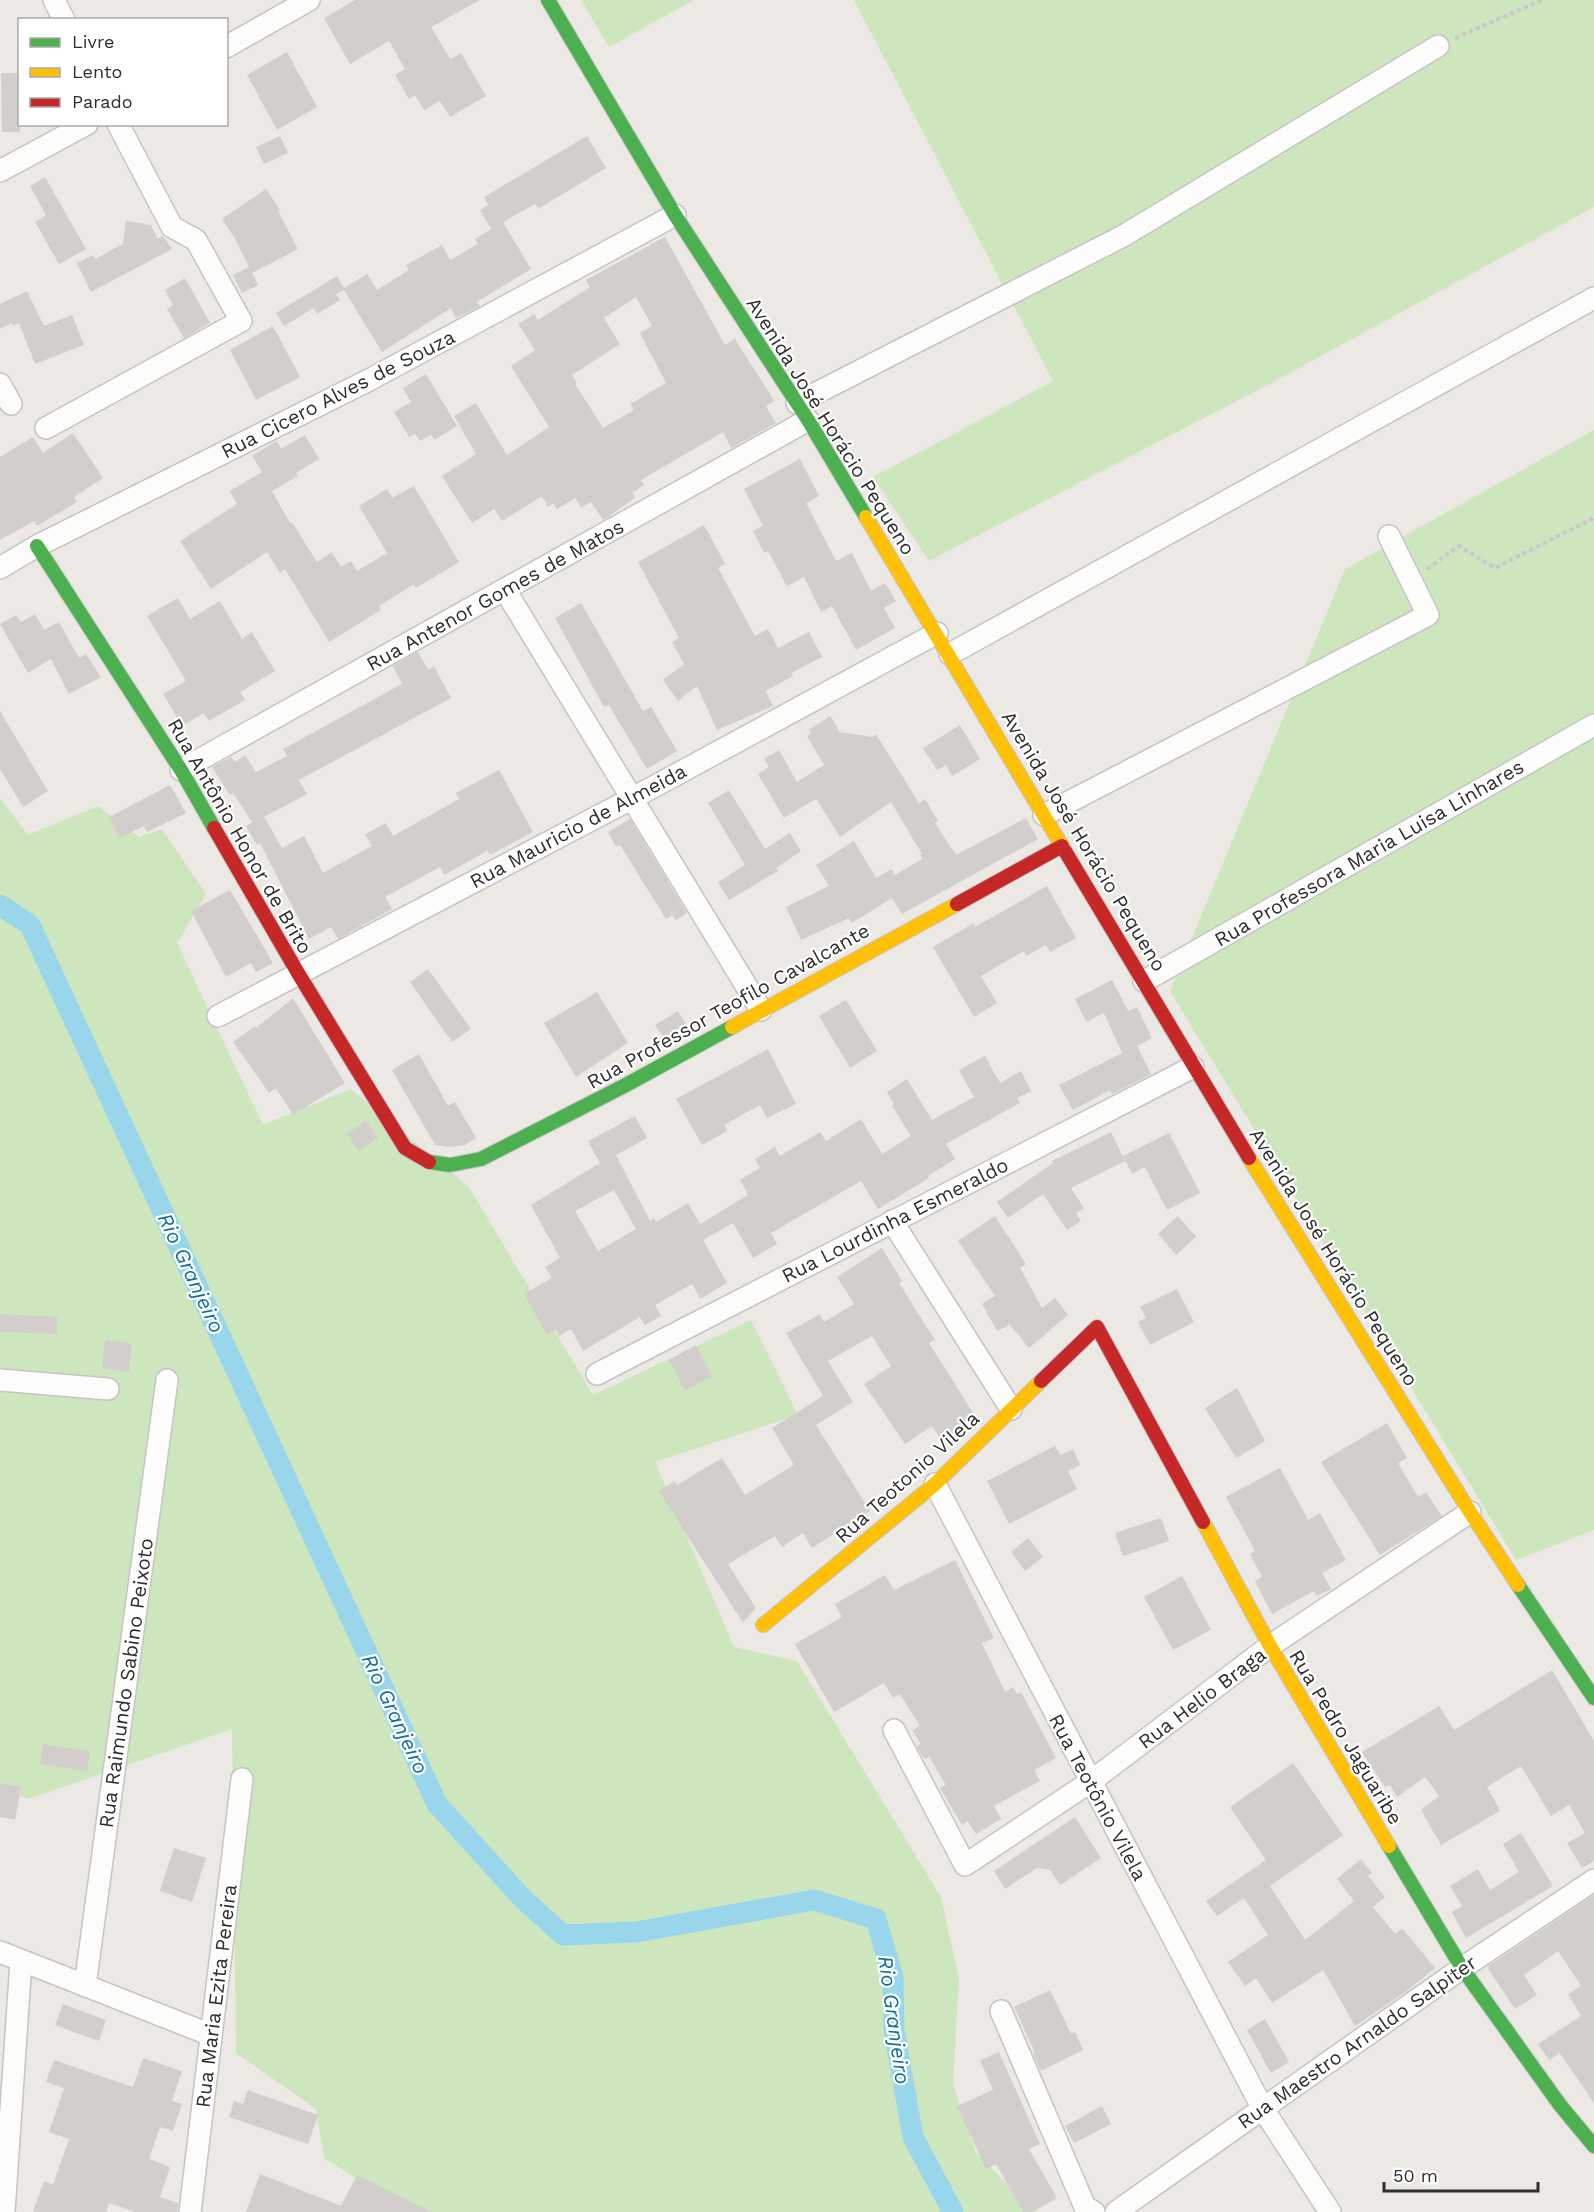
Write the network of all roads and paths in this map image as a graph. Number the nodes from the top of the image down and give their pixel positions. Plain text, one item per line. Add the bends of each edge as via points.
1 (54, 0) edge
2 (548, 0) edge
3 (1542, 0) edge
4 (301, 2) edge
5 (63, 18) edge
6 (1438, 45) joint
7 (228, 46) edge
8 (83, 126) edge
9 (119, 126) edge
10 (0, 171) edge
11 (675, 215) junction
12 (1594, 298) edge
13 (0, 384) edge
14 (10, 404) dead end
15 (803, 412) junction
16 (46, 428) dead end
17 (1594, 518) edge
18 (1389, 536) dead end
19 (37, 546) junction
20 (0, 568) edge
21 (1412, 580) junction
22 (505, 590) junction
23 (937, 633) junction
24 (950, 654) junction
25 (1594, 725) edge
26 (181, 770) junction
27 (633, 798) junction
28 (1044, 815) junction
29 (1062, 846) junction
30 (298, 974) junction
31 (1144, 981) junction
32 (761, 1010) junction
33 (218, 1016) dead end
34 (1193, 1067) junction
35 (405, 1148) joint
36 (892, 1221) junction
37 (1097, 1327) joint
38 (597, 1374) dead end
39 (0, 1380) edge
40 (167, 1380) dead end
41 (108, 1389) dead end
42 (1011, 1408) junction
43 (935, 1484) junction
44 (1470, 1512) junction
45 (763, 1625) dead end
46 (1270, 1646) junction
47 (1594, 1698) edge
48 (894, 1730) dead end
49 (242, 1779) dead end
50 (1090, 1782) junction
51 (1594, 1880) edge
52 (0, 1952) edge
53 (21, 1961) junction
54 (1462, 1968) junction
55 (86, 1986) junction
56 (1001, 2011) dead end
57 (211, 2034) junction
58 (1263, 2109) junction
59 (1594, 2146) edge
60 (1119, 2211) edge
61 (4, 2212) edge
62 (190, 2212) edge
63 (1094, 2212) edge
64 (1330, 2212) edge

1 - 5 street
2 - 11 street, Avenida José Horácio Pequeno
3 - 6 path
4 - 7 street
6 - 15 street, Rua Antenor Gomes de Matos via 1123,236
8 - 10 street
9 - 16 street via 172,227 196,240 241,321
11 - 15 street, Avenida José Horácio Pequeno
11 - 19 street, Rua Cicero Alves de Souza via 369,380
12 - 24 street
13 - 14 street
15 - 22 street, Rua Antenor Gomes de Matos
15 - 23 street, Avenida José Horácio Pequeno
17 - 21 path via 1496,568 1459,546
18 - 21 street
19 - 20 street, Rua Cicero Alves de Souza
19 - 26 street, Rua Antônio Honor de Brito
21 - 28 street via 1428,615
22 - 26 street, Rua Antenor Gomes de Matos
22 - 27 street
23 - 24 street, Avenida José Horácio Pequeno
23 - 27 street, Rua Mauricio de Almeida
24 - 28 street, Avenida José Horácio Pequeno
25 - 31 street, Rua Professora Maria Luisa Linhares
26 - 30 street, Rua Antônio Honor de Brito
27 - 30 street, Rua Mauricio de Almeida
27 - 32 street
28 - 29 street, Avenida José Horácio Pequeno
29 - 31 street, Avenida José Horácio Pequeno
29 - 32 street, Rua Professor Teofilo Cavalcante
30 - 33 street, Rua Mauricio de Almeida
30 - 35 street, Rua Antônio Honor de Brito
31 - 34 street, Avenida José Horácio Pequeno
32 - 35 street, Rua Professor Teofilo Cavalcante via 482,1159 450,1166 425,1161
34 - 36 street, Rua Lourdinha Esmeraldo
34 - 44 street, Avenida José Horácio Pequeno
36 - 38 street, Rua Lourdinha Esmeraldo
36 - 42 street
37 - 42 street, Rua Teotonio Vilela
37 - 46 street, Rua Pedro Jaguaribe
39 - 41 street
40 - 55 street, Rua Raimundo Sabino Peixoto
42 - 43 street, Rua Teotonio Vilela
43 - 45 street, Rua Teotonio Vilela
43 - 50 street, Rua Teotônio Vilela
44 - 46 street, Rua Helio Braga
44 - 47 street, Avenida José Horácio Pequeno
46 - 50 street, Rua Helio Braga
46 - 54 street, Rua Pedro Jaguaribe
48 - 50 street, Rua Helio Braga via 965,1865
49 - 57 street, Rua Maria Ezita Pereira
50 - 58 street, Rua Teotônio Vilela
51 - 54 street, Rua Maestro Arnaldo Salpiter
52 - 53 street
53 - 55 street
53 - 61 street
54 - 58 street, Rua Maestro Arnaldo Salpiter
54 - 59 street, Rua Pedro Jaguaribe
55 - 57 street
56 - 63 street via 1085,2207
57 - 62 street, Rua Maria Ezita Pereira
58 - 60 street, Rua Maestro Arnaldo Salpiter
58 - 64 street, Rua Teotônio Vilela

